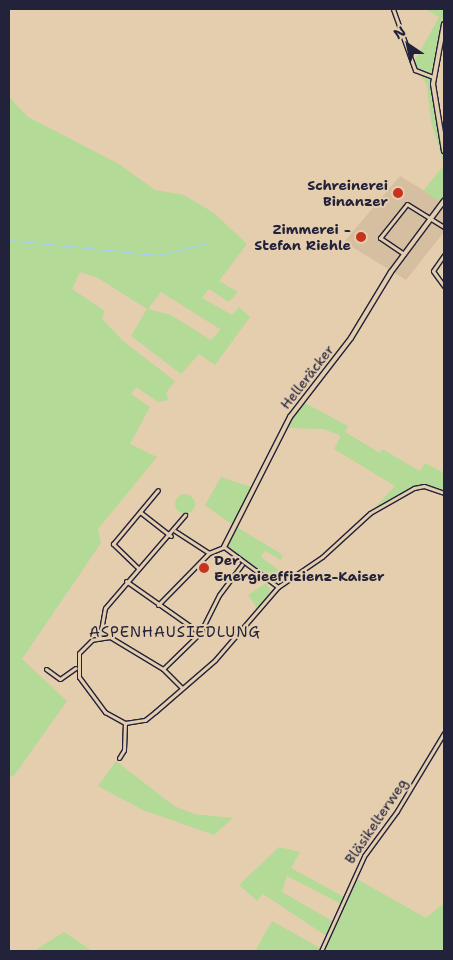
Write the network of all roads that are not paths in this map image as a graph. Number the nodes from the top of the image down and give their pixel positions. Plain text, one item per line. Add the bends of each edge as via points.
1 (393, 9) edge
2 (444, 24) edge
3 (433, 76) junction
4 (444, 151) edge
5 (444, 202) edge
6 (431, 220) junction
7 (444, 228) edge
8 (404, 254) junction
9 (444, 255) edge
10 (444, 286) edge
11 (158, 490) dead end
12 (444, 492) edge
13 (140, 512) junction
14 (185, 515) dead end
15 (175, 531) junction
16 (171, 536) junction
17 (224, 547) junction
18 (209, 553) junction
19 (242, 565) junction
20 (138, 568) junction
21 (126, 581) junction
22 (278, 587) junction
23 (158, 605) junction
24 (200, 633) junction
25 (100, 636) junction
26 (76, 668) junction
27 (46, 669) dead end
28 (163, 669) junction
29 (182, 688) junction
30 (125, 723) junction
31 (444, 733) edge
32 (119, 758) dead end
33 (321, 951) edge

1 - 3 street via 415,70
2 - 3 street
3 - 4 street via 435,114
5 - 6 street, Helleräcker
6 - 7 street
6 - 8 street, Helleräcker
6 - 8 street via 407,204 380,238
8 - 17 street, Helleräcker via 352,338 290,417
9 - 10 street via 433,271
11 - 13 street
12 - 22 street via 424,486 395,497
13 - 16 street
13 - 20 street via 113,546
14 - 15 street
15 - 16 street
15 - 18 street
16 - 20 street
17 - 18 street
17 - 19 street
18 - 23 street
19 - 22 street
19 - 24 street via 219,595
20 - 21 street
21 - 23 street
21 - 25 street via 102,614
22 - 29 street via 215,660
23 - 24 street
24 - 28 street
25 - 26 street via 82,648
25 - 28 street
26 - 27 street via 60,679
26 - 30 street via 105,712
28 - 29 street
29 - 30 street via 145,720
30 - 32 street via 124,750
31 - 33 street, Bläsikelterweg via 397,811 364,856

